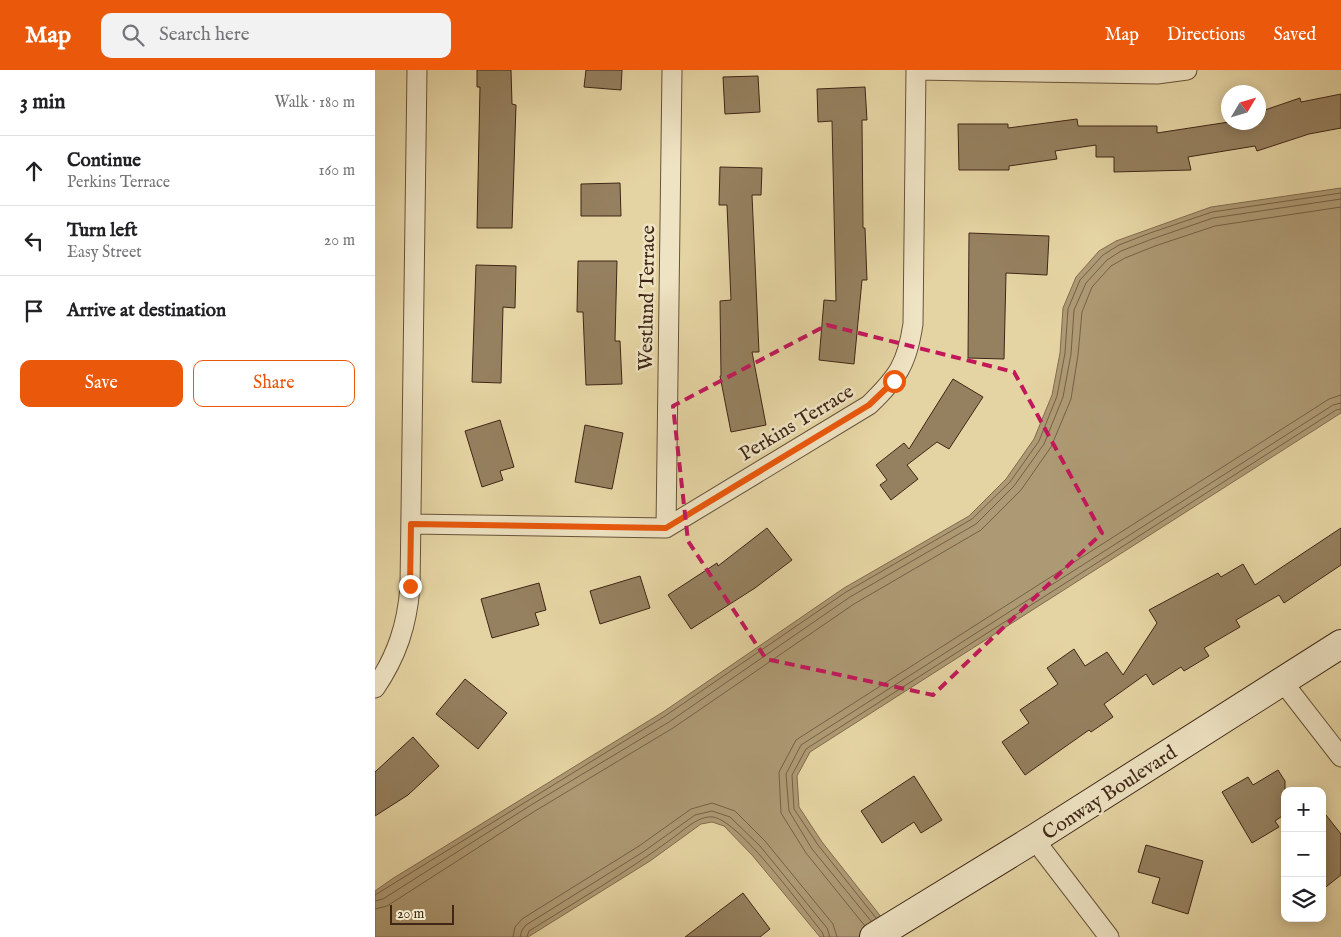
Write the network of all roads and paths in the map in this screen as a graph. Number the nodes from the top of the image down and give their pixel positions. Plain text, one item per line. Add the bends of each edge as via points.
1 (417, 70) edge
2 (672, 70) edge
3 (917, 70) edge
4 (1187, 70) edge
5 (411, 524) junction
6 (666, 528) junction
7 (1341, 644) edge
8 (1282, 681) junction
9 (375, 688) edge
10 (1341, 757) edge
11 (1034, 839) junction
12 (875, 937) edge
13 (1109, 937) edge

1 - 5 street
2 - 6 street, Westlund Terrace
3 - 4 street via 1157,74
3 - 6 street, Perkins Terrace via 913,324 909,351 894,381 869,405
5 - 6 street
5 - 9 street via 407,615 397,649
7 - 8 street, Conway Boulevard
8 - 10 street
8 - 11 street, Conway Boulevard
11 - 12 street, Conway Boulevard
11 - 13 street

